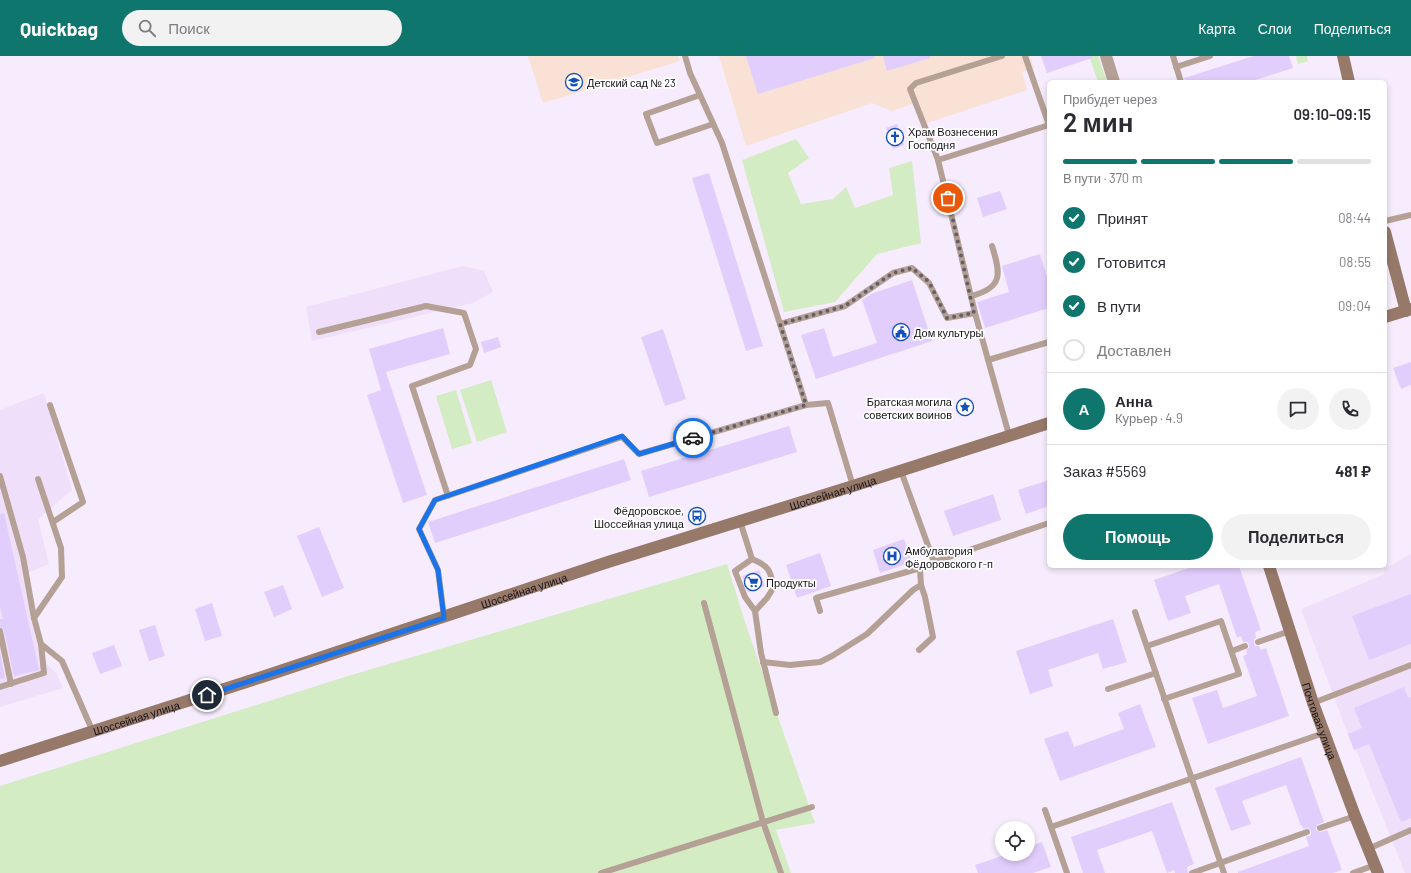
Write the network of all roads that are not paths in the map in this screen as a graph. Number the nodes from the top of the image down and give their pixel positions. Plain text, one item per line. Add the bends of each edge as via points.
1 (685, 56) edge
2 (1002, 56) edge
3 (1025, 56) edge
4 (1106, 56) edge
5 (1173, 56) edge
6 (1210, 56) edge
7 (1343, 56) edge
8 (1176, 67) junction
9 (1113, 80) edge
10 (1179, 80) edge
11 (1349, 80) edge
12 (700, 95) junction
13 (1047, 119) edge
14 (713, 124) junction
15 (1047, 126) edge
16 (938, 160) junction
17 (1411, 215) edge
18 (1387, 221) edge
19 (1387, 239) edge
20 (992, 246) dead end
21 (971, 296) junction
22 (1408, 310) edge
23 (974, 313) junction
24 (1387, 316) edge
25 (780, 324) junction
26 (319, 332) dead end
27 (1047, 343) edge
28 (988, 360) junction
29 (50, 405) dead end
30 (806, 405) junction
31 (1047, 424) edge
32 (1009, 435) junction
33 (901, 471) junction
34 (0, 476) edge
35 (38, 478) dead end
36 (853, 486) junction
37 (448, 496) junction
38 (740, 521) junction
39 (53, 522) junction
40 (1047, 524) edge
41 (752, 559) junction
42 (934, 562) junction
43 (1270, 568) edge
44 (920, 569) junction
45 (921, 585) junction
46 (704, 603) dead end
47 (820, 610) dead end
48 (755, 611) junction
49 (1135, 612) dead end
50 (34, 618) junction
51 (444, 618) junction
52 (0, 631) edge
53 (1290, 631) junction
54 (1258, 642) dead end
55 (41, 644) junction
56 (1147, 646) junction
57 (1245, 646) dead end
58 (919, 650) dead end
59 (1232, 651) junction
60 (764, 662) junction
61 (1411, 665) edge
62 (1156, 673) junction
63 (11, 684) junction
64 (0, 687) edge
65 (1108, 689) dead end
66 (1164, 699) junction
67 (1313, 703) junction
68 (776, 713) dead end
69 (92, 732) junction
70 (1324, 733) junction
71 (0, 761) edge
72 (1192, 778) junction
73 (812, 807) dead end
74 (1045, 810) dead end
75 (1355, 816) junction
76 (763, 822) junction
77 (1051, 826) junction
78 (1320, 828) dead end
79 (1411, 830) edge
80 (1307, 832) dead end
81 (1368, 849) junction
82 (1221, 863) junction
83 (1376, 869) edge
84 (601, 873) edge
85 (781, 873) edge
86 (1067, 873) edge
87 (1192, 873) edge
88 (1224, 873) edge
89 (1352, 873) edge

1 - 12 lane
2 - 16 lane via 916,83 910,88
3 - 13 lane
4 - 9 street
5 - 8 lane
6 - 8 lane
7 - 11 main road
8 - 10 lane
12 - 14 lane
12 - 14 lane via 646,114 657,143
14 - 25 lane via 722,143
15 - 16 lane
16 - 21 lane
17 - 18 lane
19 - 22 main road
20 - 21 lane via 998,264 998,276 994,286 985,293
21 - 23 lane
22 - 24 main road
23 - 25 lane via 947,318 929,282 912,268 893,273 845,306
23 - 28 lane
25 - 30 lane
26 - 37 lane via 426,306 464,313 476,349 470,366 412,386
27 - 28 lane
28 - 32 lane
29 - 39 lane via 83,502
30 - 36 lane via 828,403
30 - 37 lane via 639,454 622,436
31 - 32 main road, Шоссейная улица
32 - 33 main road, Шоссейная улица
33 - 36 main road, Шоссейная улица
33 - 42 lane
34 - 50 lane via 23,557
35 - 39 lane
36 - 38 main road, Шоссейная улица
37 - 51 lane via 435,500 419,529 438,570
38 - 41 lane
38 - 51 main road, Шоссейная улица via 608,562
39 - 50 lane via 61,548 62,577
40 - 42 lane
41 - 48 lane via 735,571 745,598
41 - 48 lane via 764,564 770,571 774,587
42 - 44 lane
43 - 53 main road, Почтовая улица
44 - 45 lane
44 - 47 lane via 816,598
45 - 58 lane via 932,637
45 - 60 lane via 867,634 820,662 790,665
46 - 76 lane
48 - 60 lane
49 - 56 lane
50 - 55 lane
51 - 69 main road, Шоссейная улица
52 - 63 lane
53 - 54 lane
53 - 67 main road, Почтовая улица
55 - 63 lane via 44,673
55 - 69 lane via 62,661
56 - 59 lane via 1221,621
56 - 62 lane
57 - 59 lane
59 - 66 lane via 1239,674
60 - 68 lane
61 - 67 lane
62 - 65 lane
62 - 66 lane
63 - 64 lane
66 - 72 lane
67 - 70 main road, Почтовая улица
69 - 71 main road, Шоссейная улица
70 - 72 lane
70 - 75 main road, Почтовая улица
72 - 77 lane
72 - 82 lane
73 - 76 lane
74 - 77 lane
75 - 78 lane
75 - 81 main road, Почтовая улица
76 - 84 lane
76 - 85 lane
77 - 86 lane
79 - 81 lane
80 - 82 lane
81 - 83 main road, Почтовая улица
82 - 87 lane
82 - 88 lane
83 - 89 lane

